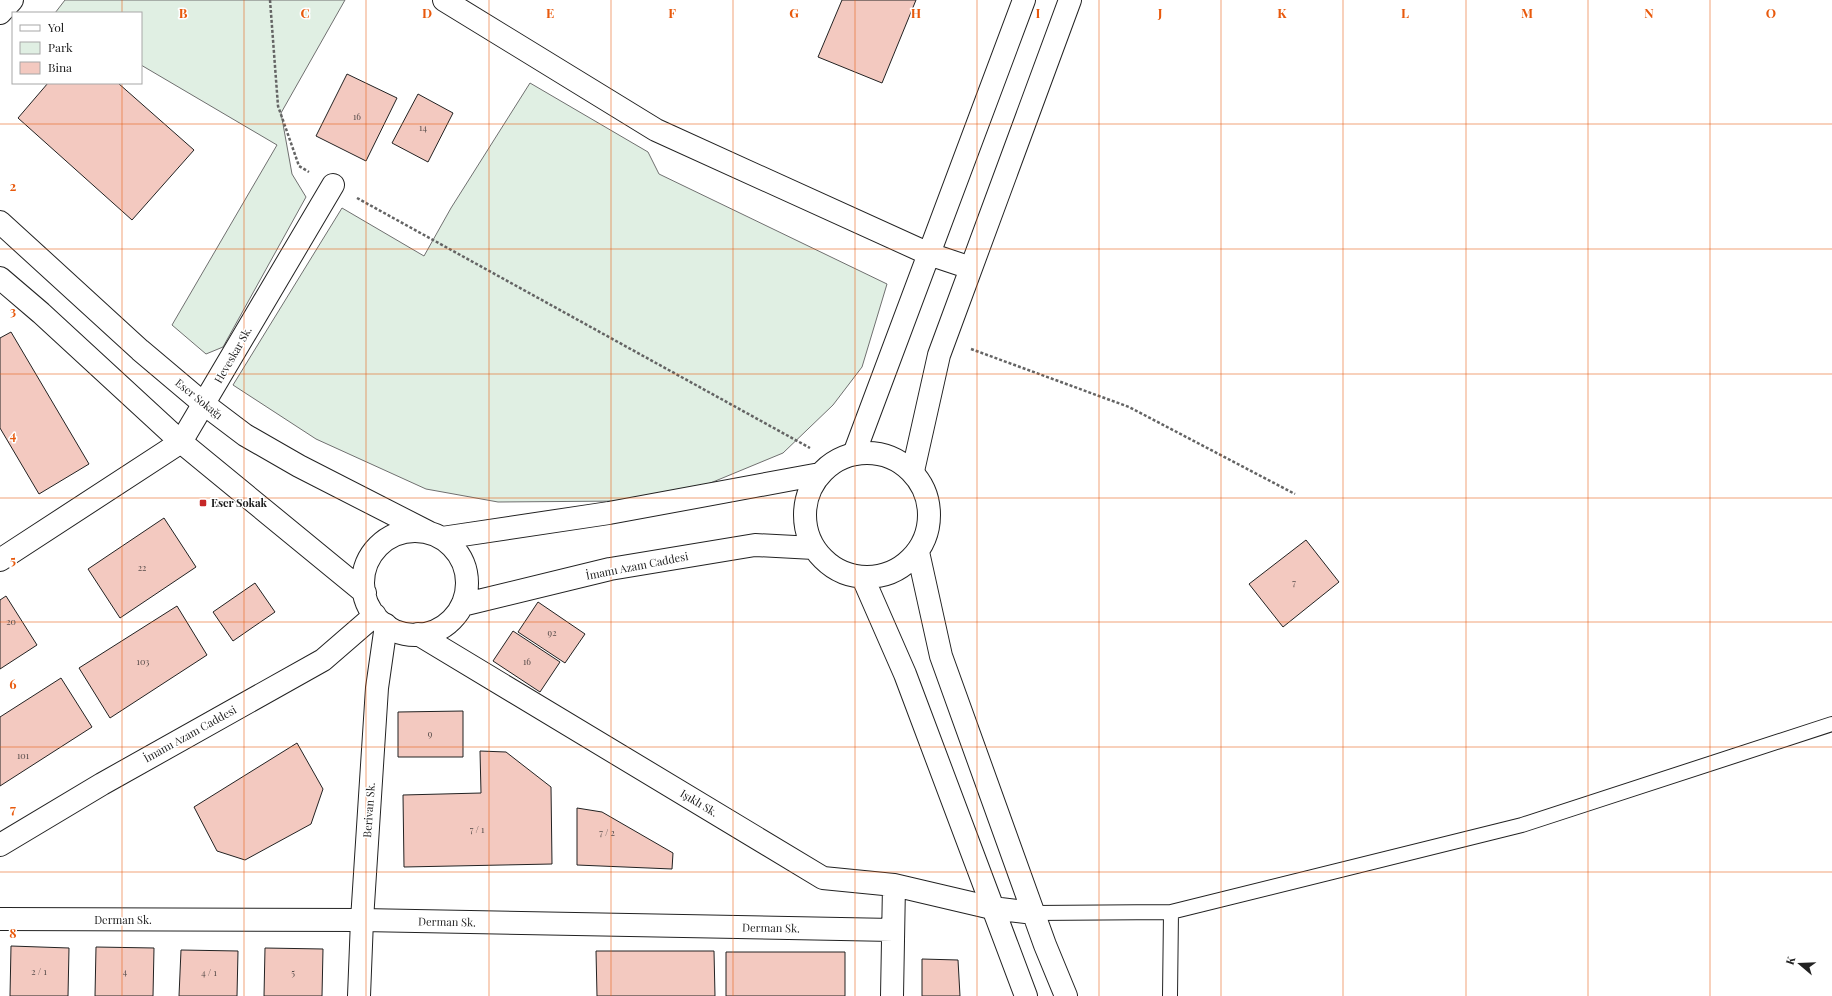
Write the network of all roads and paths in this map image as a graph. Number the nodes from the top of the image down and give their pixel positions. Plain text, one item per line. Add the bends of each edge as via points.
1 (270, 0) edge
2 (444, 0) edge
3 (1024, 0) edge
4 (1070, 0) edge
5 (333, 185) junction
6 (0, 222) edge
7 (929, 254) junction
8 (971, 268) junction
9 (1, 281) edge
10 (944, 339) junction
11 (204, 404) junction
12 (181, 442) junction
13 (836, 463) junction
14 (913, 472) junction
15 (1295, 494) dead end
16 (435, 535) junction
17 (814, 548) junction
18 (918, 552) junction
19 (0, 560) edge
20 (863, 578) junction
21 (365, 593) junction
22 (462, 605) junction
23 (380, 620) junction
24 (418, 634) junction
25 (1832, 724) edge
26 (0, 845) edge
27 (894, 885) junction
28 (992, 908) junction
29 (1171, 912) junction
30 (1034, 913) junction
31 (0, 920) edge
32 (362, 920) junction
33 (893, 930) junction
34 (359, 996) edge
35 (892, 996) edge
36 (1026, 996) edge
37 (1066, 996) edge
38 (1170, 996) edge

1 - 5 path via 278,106 299,166
2 - 7 street via 656,130
3 - 7 street
4 - 8 street
5 - 11 street, Heveskar Sk.
5 - 13 path
6 - 11 street, Eser Sokağı via 140,350
7 - 8 street
7 - 13 street
8 - 10 street
9 - 12 street via 41,313
10 - 14 street via 938,355
10 - 15 path via 1129,407
11 - 12 street, Heveskar Sk.
11 - 16 street, Eser Sokağı via 245,434 299,466
12 - 19 street, Heveskar Sk.
12 - 21 street
13 - 14 street via 875,453 896,459
13 - 16 street via 609,513
13 - 17 street via 810,491 805,510 807,530
14 - 18 street via 923,486 930,520 926,537
16 - 21 street via 411,531 394,535 379,545 369,559 364,576
16 - 22 street via 454,548 462,560 467,583
17 - 20 street via 827,563 844,573
17 - 22 street, İmamı Azam Caddesi via 755,545 610,569
18 - 20 street via 903,566 884,576
18 - 30 street via 941,656
20 - 28 street via 905,674
21 - 23 street via 368,605
22 - 24 street via 455,617 444,626 432,632
23 - 24 street via 401,633
23 - 26 street, İmamı Azam Caddesi via 323,660 102,784
23 - 32 street, Berivan Sk.
24 - 27 street, Işıklı Sk. via 823,878
25 - 29 lane via 1522,825
27 - 28 street
27 - 33 street
28 - 30 street
28 - 36 street
29 - 30 lane
29 - 38 lane
30 - 37 street
31 - 32 street, Derman Sk.
32 - 33 street, Derman Sk.
32 - 34 street, Berivan Sk.
33 - 35 street

